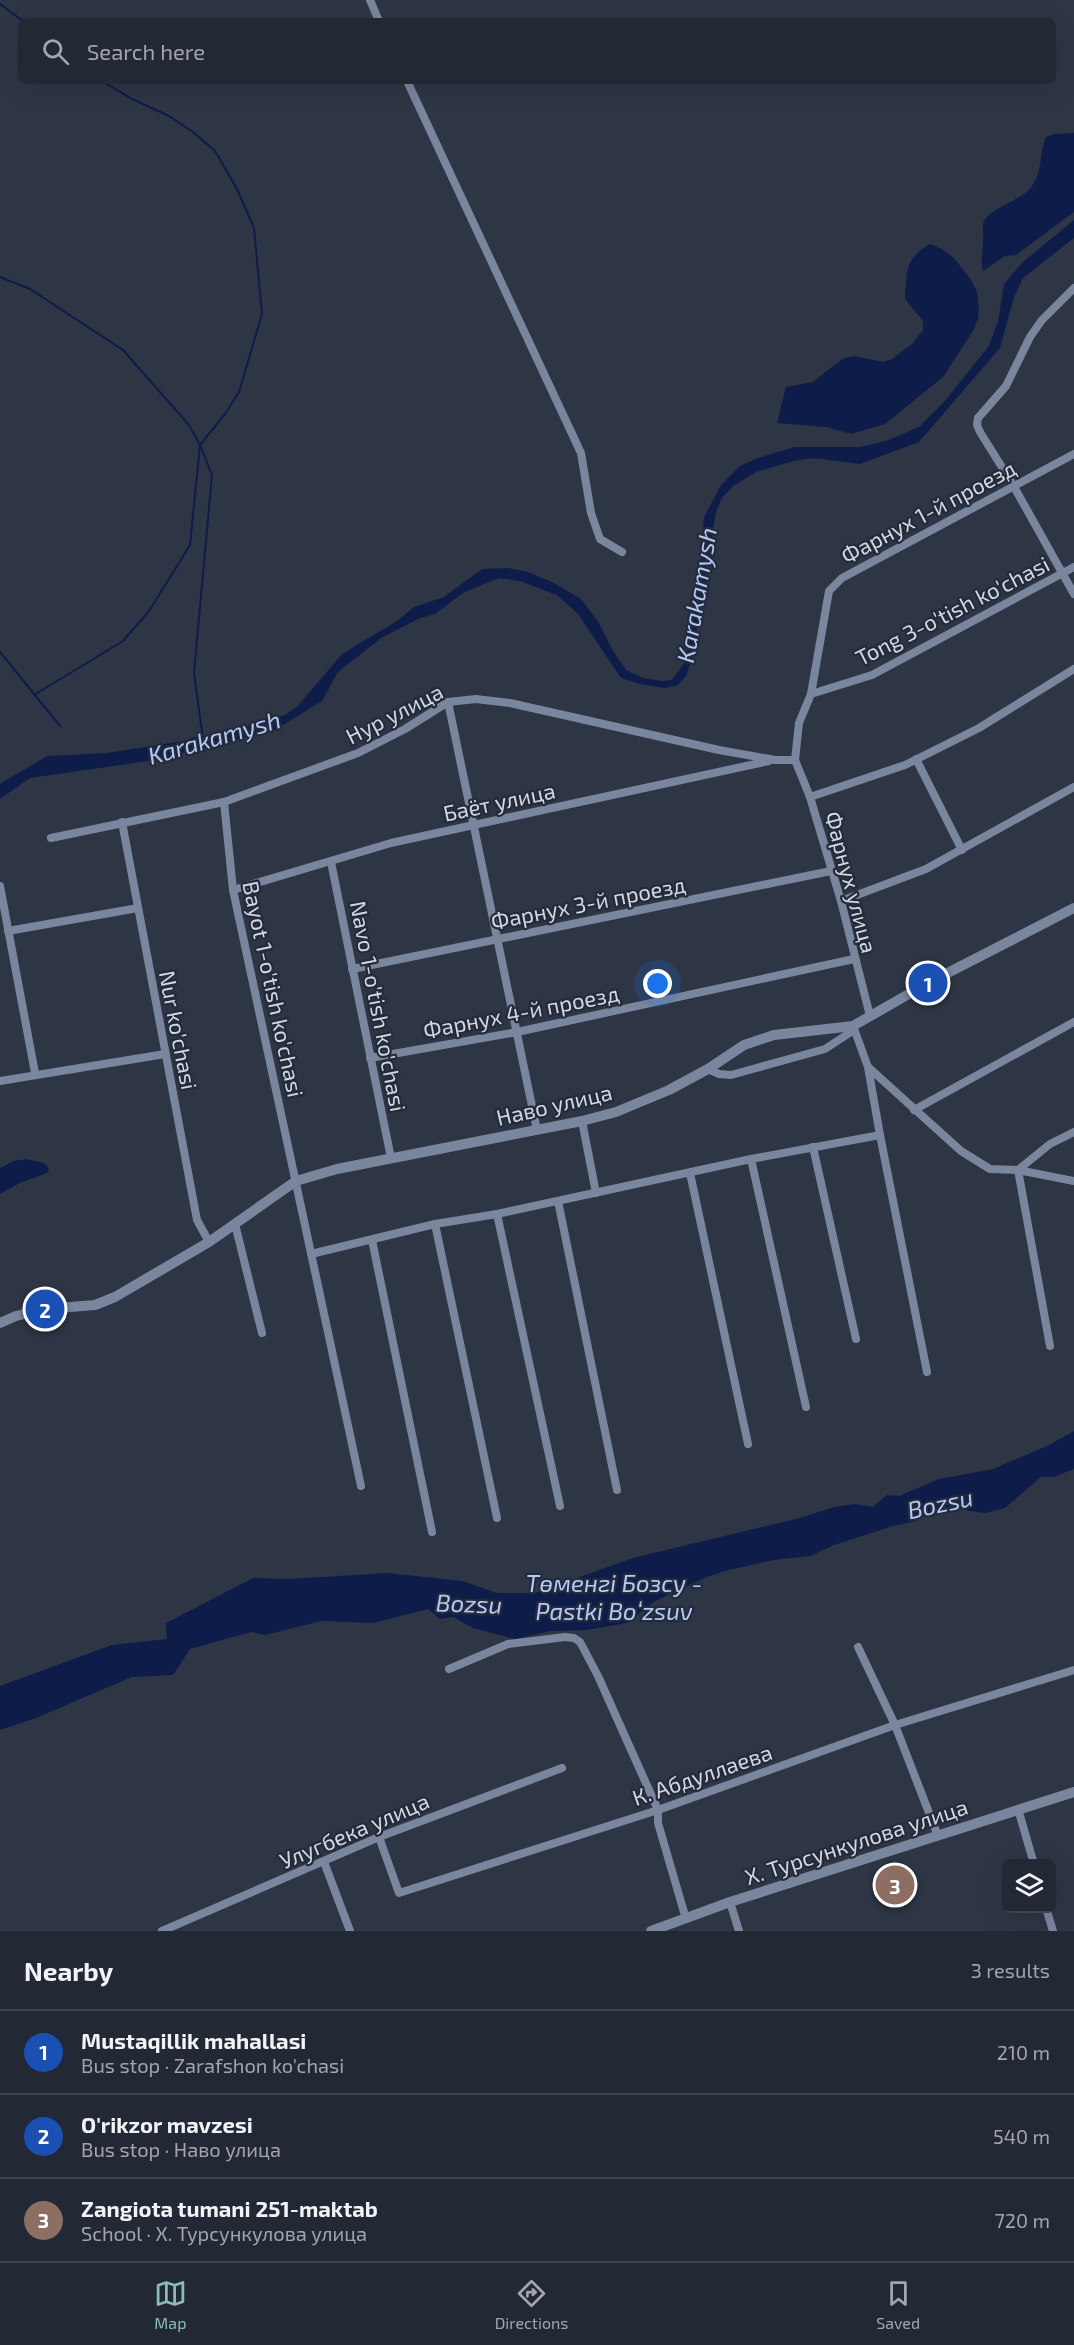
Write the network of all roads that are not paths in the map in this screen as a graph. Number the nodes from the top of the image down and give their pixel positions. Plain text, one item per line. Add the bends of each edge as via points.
1 (370, 0) edge
2 (379, 18) edge
3 (408, 84) edge
4 (1074, 288) edge
5 (1074, 454) edge
6 (1013, 485) junction
7 (622, 552) dead end
8 (1074, 567) edge
9 (1063, 574) junction
10 (1074, 594) edge
11 (1074, 669) edge
12 (811, 694) junction
13 (448, 702) junction
14 (916, 759) junction
15 (775, 760) junction
16 (795, 760) junction
17 (1074, 787) edge
18 (810, 797) junction
19 (224, 802) junction
20 (122, 822) junction
21 (475, 825) junction
22 (51, 838) dead end
23 (962, 850) junction
24 (331, 862) junction
25 (831, 871) junction
26 (0, 886) edge
27 (233, 890) junction
28 (841, 901) junction
29 (138, 908) junction
30 (1074, 908) edge
31 (9, 931) junction
32 (498, 939) junction
33 (854, 959) junction
34 (352, 969) junction
35 (870, 1016) junction
36 (1074, 1022) edge
37 (854, 1028) junction
38 (517, 1032) junction
39 (165, 1054) junction
40 (370, 1058) junction
41 (868, 1067) junction
42 (708, 1069) junction
43 (35, 1073) junction
44 (0, 1081) edge
45 (914, 1110) junction
46 (582, 1121) junction
47 (537, 1130) junction
48 (1074, 1132) edge
49 (880, 1135) junction
50 (813, 1147) junction
51 (391, 1158) junction
52 (751, 1159) junction
53 (1018, 1170) junction
54 (690, 1173) junction
55 (1074, 1180) edge
56 (296, 1181) junction
57 (596, 1192) junction
58 (558, 1201) junction
59 (497, 1214) junction
60 (235, 1224) junction
61 (435, 1224) junction
62 (372, 1240) junction
63 (208, 1242) junction
64 (311, 1254) junction
65 (0, 1323) edge
66 (262, 1333) dead end
67 (856, 1339) dead end
68 (1050, 1346) dead end
69 (927, 1372) dead end
70 (806, 1407) dead end
71 (748, 1444) dead end
72 (361, 1486) dead end
73 (617, 1490) dead end
74 (560, 1506) dead end
75 (497, 1518) dead end
76 (432, 1532) dead end
77 (858, 1647) dead end
78 (449, 1669) dead end
79 (1074, 1670) edge
80 (896, 1725) junction
81 (562, 1768) dead end
82 (1074, 1792) edge
83 (1018, 1809) junction
84 (658, 1810) junction
85 (938, 1836) junction
86 (379, 1837) junction
87 (1033, 1859) edge
88 (324, 1862) junction
89 (730, 1902) junction
90 (1048, 1913) edge
91 (686, 1919) junction
92 (162, 1931) edge
93 (350, 1931) edge
94 (651, 1931) edge
95 (739, 1931) edge
96 (1053, 1931) edge

1 - 2 street
3 - 7 street via 581,453 591,513 600,539
4 - 6 street via 1042,320 1006,386 978,418 980,432
5 - 6 street, Фарнух 1-й проезд
6 - 9 street
6 - 12 street, Фарнух 1-й проезд via 842,578 829,591
8 - 9 street, Tong 3-o'tish ko'chasi
9 - 10 street
9 - 12 street, Tong 3-o'tish ko'chasi via 872,675
11 - 14 street via 979,728
12 - 16 street, Фарнух 1-й проезд via 799,723
13 - 15 street, Нур улица via 476,699 510,703
13 - 19 street, Нур улица via 358,753
13 - 21 street
14 - 18 street
14 - 23 street
15 - 16 street, Нур улица
15 - 21 street, Баёт улица
16 - 18 street, Фарнух улица
17 - 23 street
18 - 25 street, Фарнух улица
19 - 20 street, Нур улица
19 - 27 street, Bayot 1-o'tish ko'chasi
20 - 22 street, Нур улица
20 - 29 street, Nur ko'chasi
21 - 24 street, Баёт улица via 391,843
21 - 32 street
23 - 28 street via 926,869
24 - 27 street, Баёт улица
24 - 34 street, Navo 1-o'tish ko'chasi
25 - 28 street, Фарнух улица
25 - 32 street, Фарнух 3-й проезд
26 - 31 street
27 - 56 street, Bayot 1-o'tish ko'chasi
28 - 33 street, Фарнух улица
29 - 31 street
29 - 39 street, Nur ko'chasi
30 - 35 street
31 - 43 street
32 - 34 street, Фарнух 3-й проезд
32 - 38 street
33 - 35 street, Фарнух улица
33 - 38 street, Фарнух 4-й проезд
34 - 40 street, Navo 1-o'tish ko'chasi
35 - 37 street
36 - 45 street
37 - 41 street
37 - 42 street, Наво улица via 774,1035 744,1045
37 - 42 street via 825,1049 731,1075
38 - 40 street, Фарнух 4-й проезд
38 - 47 street
39 - 43 street
39 - 63 street, Nur ko'chasi via 197,1220
40 - 51 street, Navo 1-o'tish ko'chasi
41 - 45 street
41 - 49 street
42 - 46 street, Наво улица via 616,1112
43 - 44 street
45 - 53 street via 961,1151 990,1169
46 - 47 street, Наво улица
46 - 57 street
47 - 51 street, Наво улица
48 - 53 street via 1050,1144
49 - 50 street
49 - 69 street
50 - 52 street
50 - 67 street
51 - 56 street, Наво улица
52 - 54 street
52 - 70 street
53 - 55 street
53 - 68 street
54 - 57 street
54 - 71 street
56 - 60 street, Наво улица
56 - 64 street, Bayot 1-o'tish ko'chasi
57 - 58 street
58 - 59 street
58 - 73 street
59 - 61 street
59 - 74 street
60 - 63 street, Наво улица
60 - 66 street
61 - 62 street
61 - 75 street
62 - 64 street
62 - 76 street
63 - 65 street, Наво улица via 95,1305 45,1309
64 - 72 street, Bayot 1-o'tish ko'chasi
77 - 80 street
78 - 84 street via 508,1644 565,1637 580,1642
79 - 80 street, К. Абдуллаева
80 - 84 street, К. Абдуллаева
80 - 85 street
81 - 86 street, Улугбека улица
82 - 83 street, Х. Турсункулова улица
83 - 85 street, Х. Турсункулова улица
83 - 87 street
84 - 86 street, К. Абдуллаева via 399,1893
84 - 91 street via 658,1823
85 - 89 street, Х. Турсункулова улица
86 - 88 street, Улугбека улица
88 - 92 street, Улугбека улица
88 - 93 street
89 - 91 street, Х. Турсункулова улица
89 - 95 street
90 - 96 street
91 - 94 street, Х. Турсункулова улица

